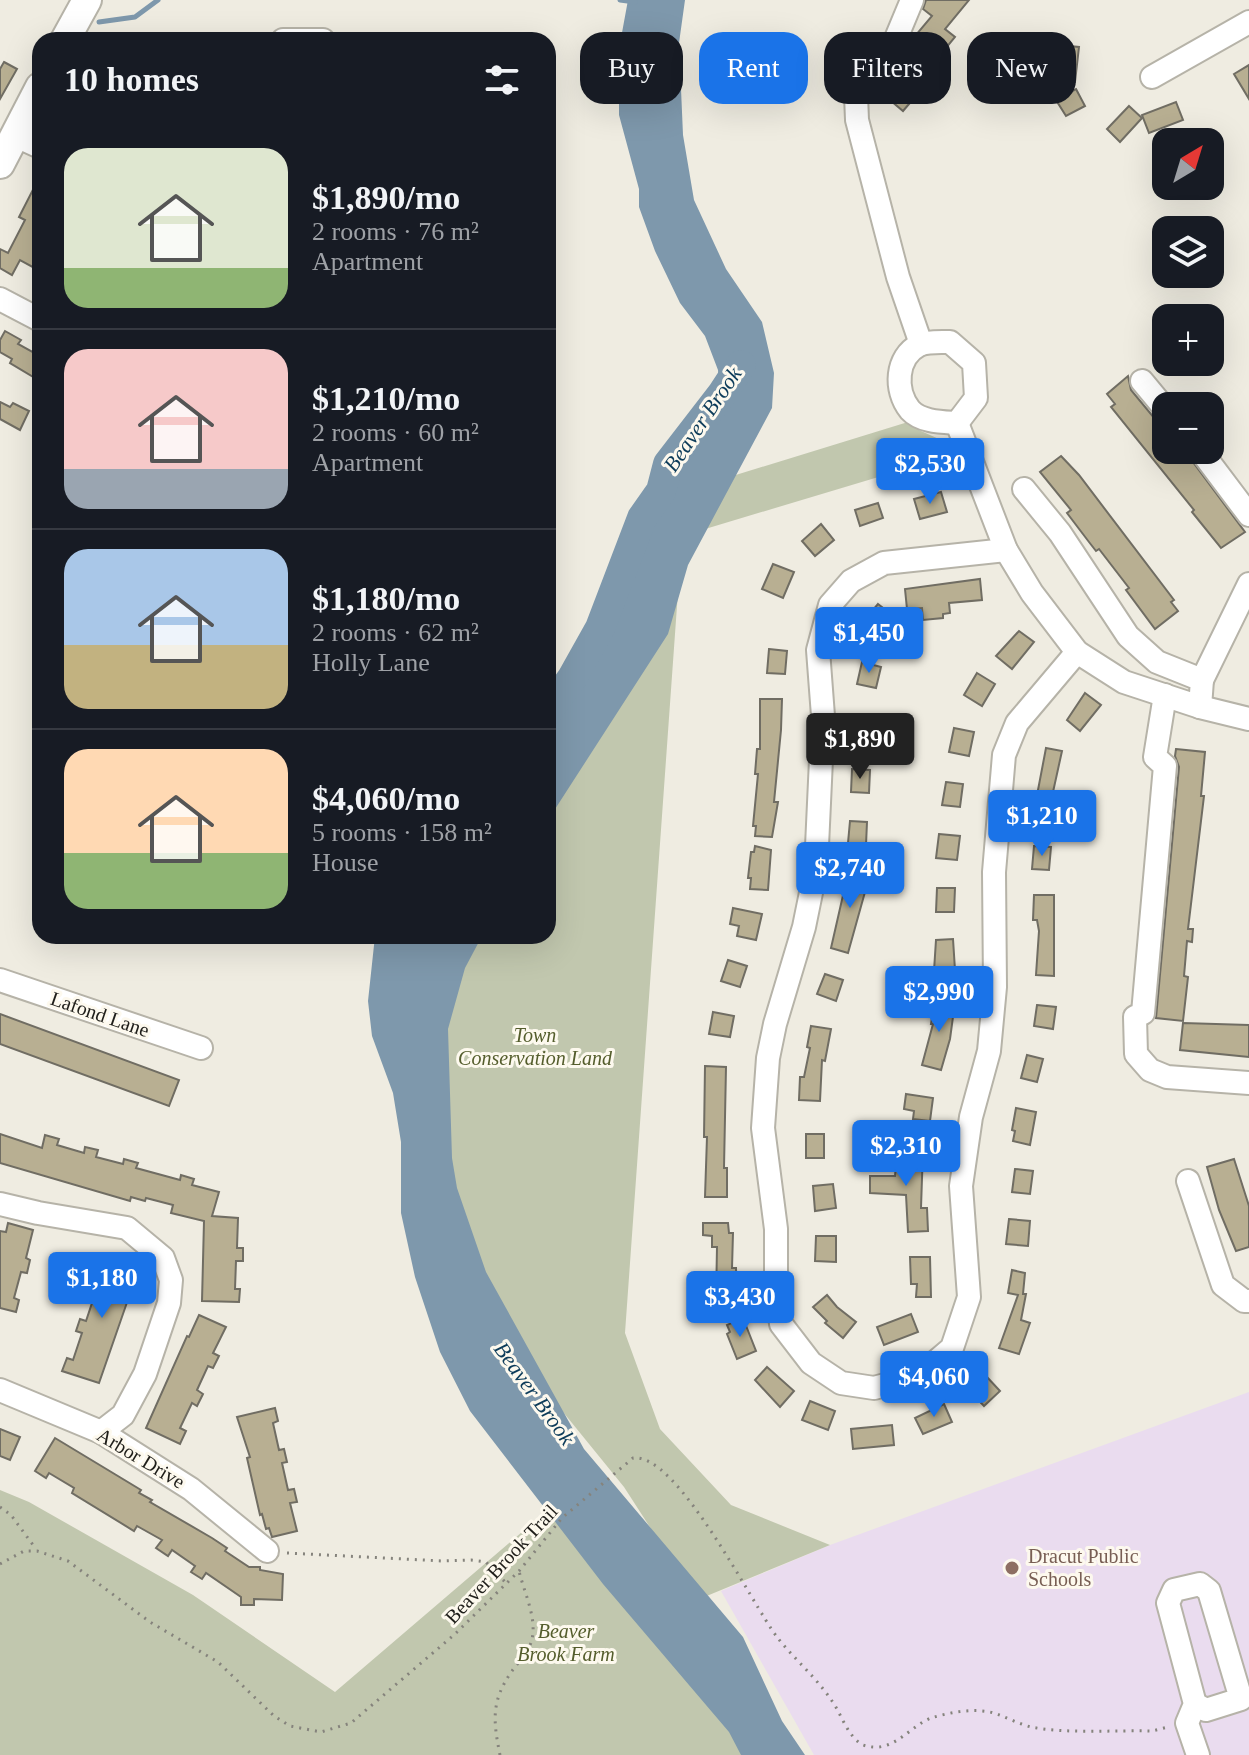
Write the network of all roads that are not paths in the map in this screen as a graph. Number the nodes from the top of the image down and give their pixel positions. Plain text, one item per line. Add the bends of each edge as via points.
1 (87, 0) edge
2 (912, 0) edge
3 (1249, 22) edge
4 (69, 32) edge
5 (1152, 77) dead end
6 (32, 102) edge
7 (14, 135) junction
8 (32, 143) edge
9 (0, 164) edge
10 (0, 299) edge
11 (32, 316) edge
12 (921, 344) junction
13 (1142, 381) dead end
14 (1152, 393) edge
15 (957, 423) junction
16 (1211, 464) edge
17 (1024, 489) dead end
18 (1249, 515) edge
19 (1006, 550) junction
20 (1249, 584) edge
21 (1077, 652) junction
22 (1202, 680) junction
23 (1165, 695) junction
24 (1200, 707) junction
25 (1249, 719) edge
26 (0, 980) edge
27 (201, 1048) dead end
28 (1249, 1083) edge
29 (1188, 1181) dead end
30 (0, 1204) edge
31 (1249, 1301) edge
32 (0, 1390) edge
33 (101, 1432) junction
34 (267, 1551) road end
35 (1191, 1713) junction
36 (1198, 1755) edge

1 - 4 main road
2 - 12 street via 882,72 870,70 856,95 857,120
3 - 5 street
6 - 7 main road
7 - 8 street
7 - 9 main road
10 - 11 street
12 - 15 street via 902,361 899,387 911,411 929,420
12 - 15 street via 950,342 974,363 976,398
13 - 14 street
15 - 19 street
16 - 18 street
17 - 22 street via 1128,636 1157,662
19 - 21 street
19 - 21 street via 884,563 851,581 830,605 818,650 823,716 816,868 768,1058 763,1128 781,1324 811,1363 841,1383 874,1388 919,1376 952,1348 969,1297 961,1186 971,1117 989,1051 995,987 994,872 1004,755 1017,723
20 - 22 street
21 - 23 street via 1124,682
22 - 24 street
23 - 24 street
23 - 28 street via 1155,757 1165,766 1143,1013 1135,1017 1136,1054 1150,1070 1167,1077
24 - 25 street
26 - 27 street, Lafond Lane
29 - 31 street via 1223,1285
30 - 33 street via 127,1228 163,1258 171,1280 169,1303 145,1374 123,1415
32 - 33 street, Arbor Drive
33 - 34 street, Arbor Drive via 191,1489
35 - 35 street via 1168,1603 1174,1590 1200,1584 1209,1591 1241,1699
35 - 36 street

